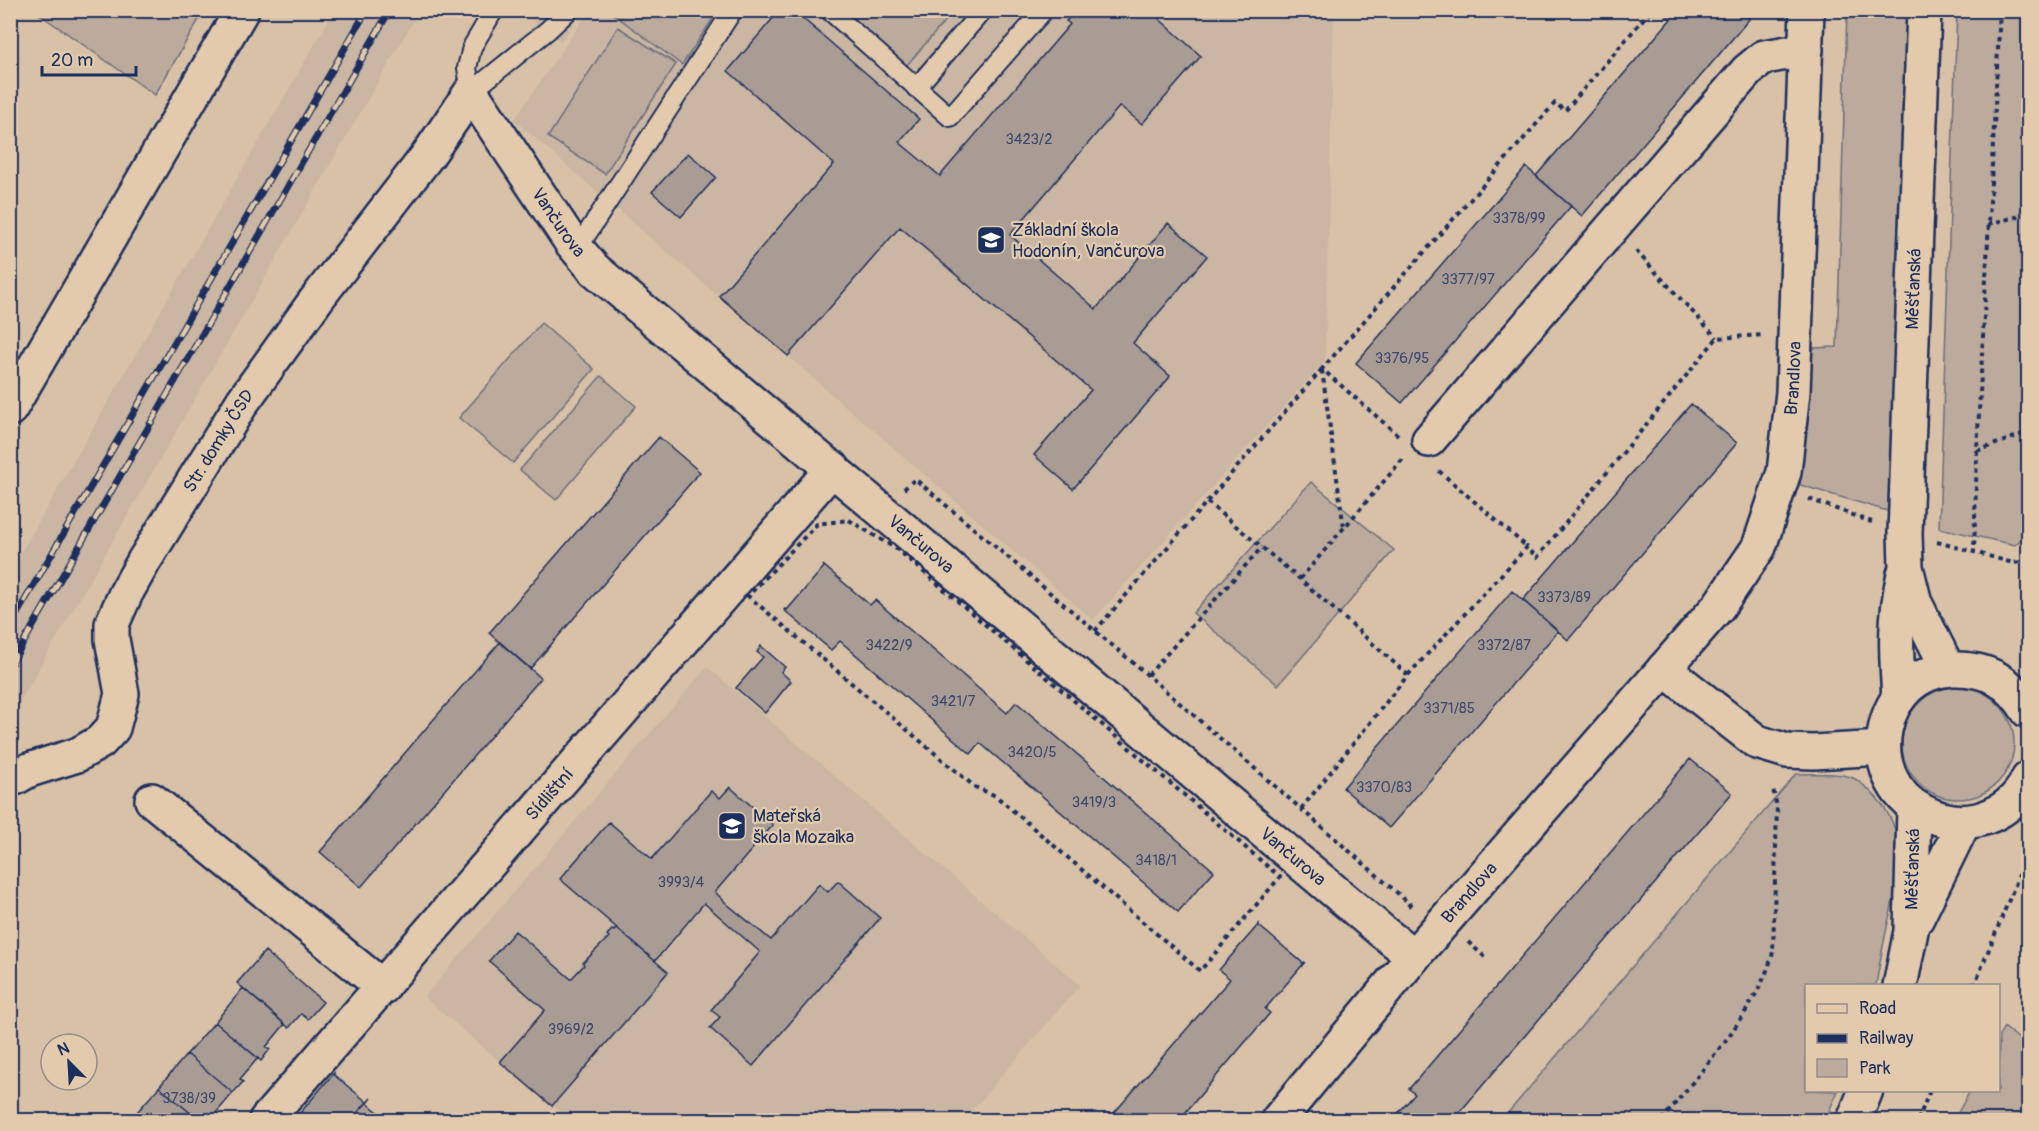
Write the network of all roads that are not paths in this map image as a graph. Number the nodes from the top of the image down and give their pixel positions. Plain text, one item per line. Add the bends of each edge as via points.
1 (242, 10) edge
2 (494, 10) edge
3 (569, 10) edge
4 (733, 10) edge
5 (829, 10) edge
6 (983, 10) edge
7 (1044, 10) edge
8 (1807, 10) edge
9 (1924, 10) edge
10 (1806, 50) junction
11 (916, 88) junction
12 (471, 92) junction
13 (577, 249) junction
14 (10, 409) edge
15 (1419, 446) road end
16 (833, 468) junction
17 (1906, 567) junction
18 (1664, 669) junction
19 (1948, 669) junction
20 (1899, 698) junction
21 (2028, 711) edge
22 (1883, 748) junction
23 (15, 778) dead end
24 (2028, 779) edge
25 (152, 800) dead end
26 (1914, 807) junction
27 (1964, 822) junction
28 (1911, 931) junction
29 (1414, 956) junction
30 (1899, 984) edge
31 (383, 987) junction
32 (1865, 1092) edge
33 (266, 1120) edge
34 (1278, 1120) edge
35 (1854, 1120) edge

1 - 14 street
2 - 12 lane via 472,47 466,68
3 - 12 lane
4 - 13 lane
5 - 11 lane
6 - 11 lane
7 - 11 lane via 950,117
8 - 10 street, Brandlova
9 - 17 street, Měšťanská
10 - 15 street via 1764,57 1747,71
10 - 18 street, Brandlova via 1793,392 1784,472 1759,547 1718,607
12 - 13 street, Vančurova
12 - 23 street, Str. domky ČSD via 243,401 144,561 112,624 122,694 113,728 100,742 77,755
13 - 16 street, Vančurova via 594,269
16 - 29 street, Vančurova via 869,517
16 - 31 street, Sídlištní
17 - 19 street, Měšťanská via 1915,603
17 - 20 street, Měšťanská via 1898,602
18 - 22 street via 1757,742 1787,751
18 - 29 street, Brandlova
19 - 20 street, Měšťanská via 1912,684
19 - 21 street, Měšťanská via 1987,673 2004,682
20 - 22 street, Měšťanská via 1884,730
22 - 26 street, Měšťanská via 1887,771 1898,791
24 - 27 street, Měšťanská via 2009,805 1988,817
25 - 31 street
26 - 27 street, Měšťanská via 1938,819
26 - 28 street, Měšťanská
27 - 28 street, Měšťanská
28 - 30 street, Měšťanská
29 - 34 street, Brandlova
31 - 33 street, Sídlištní
32 - 35 street

